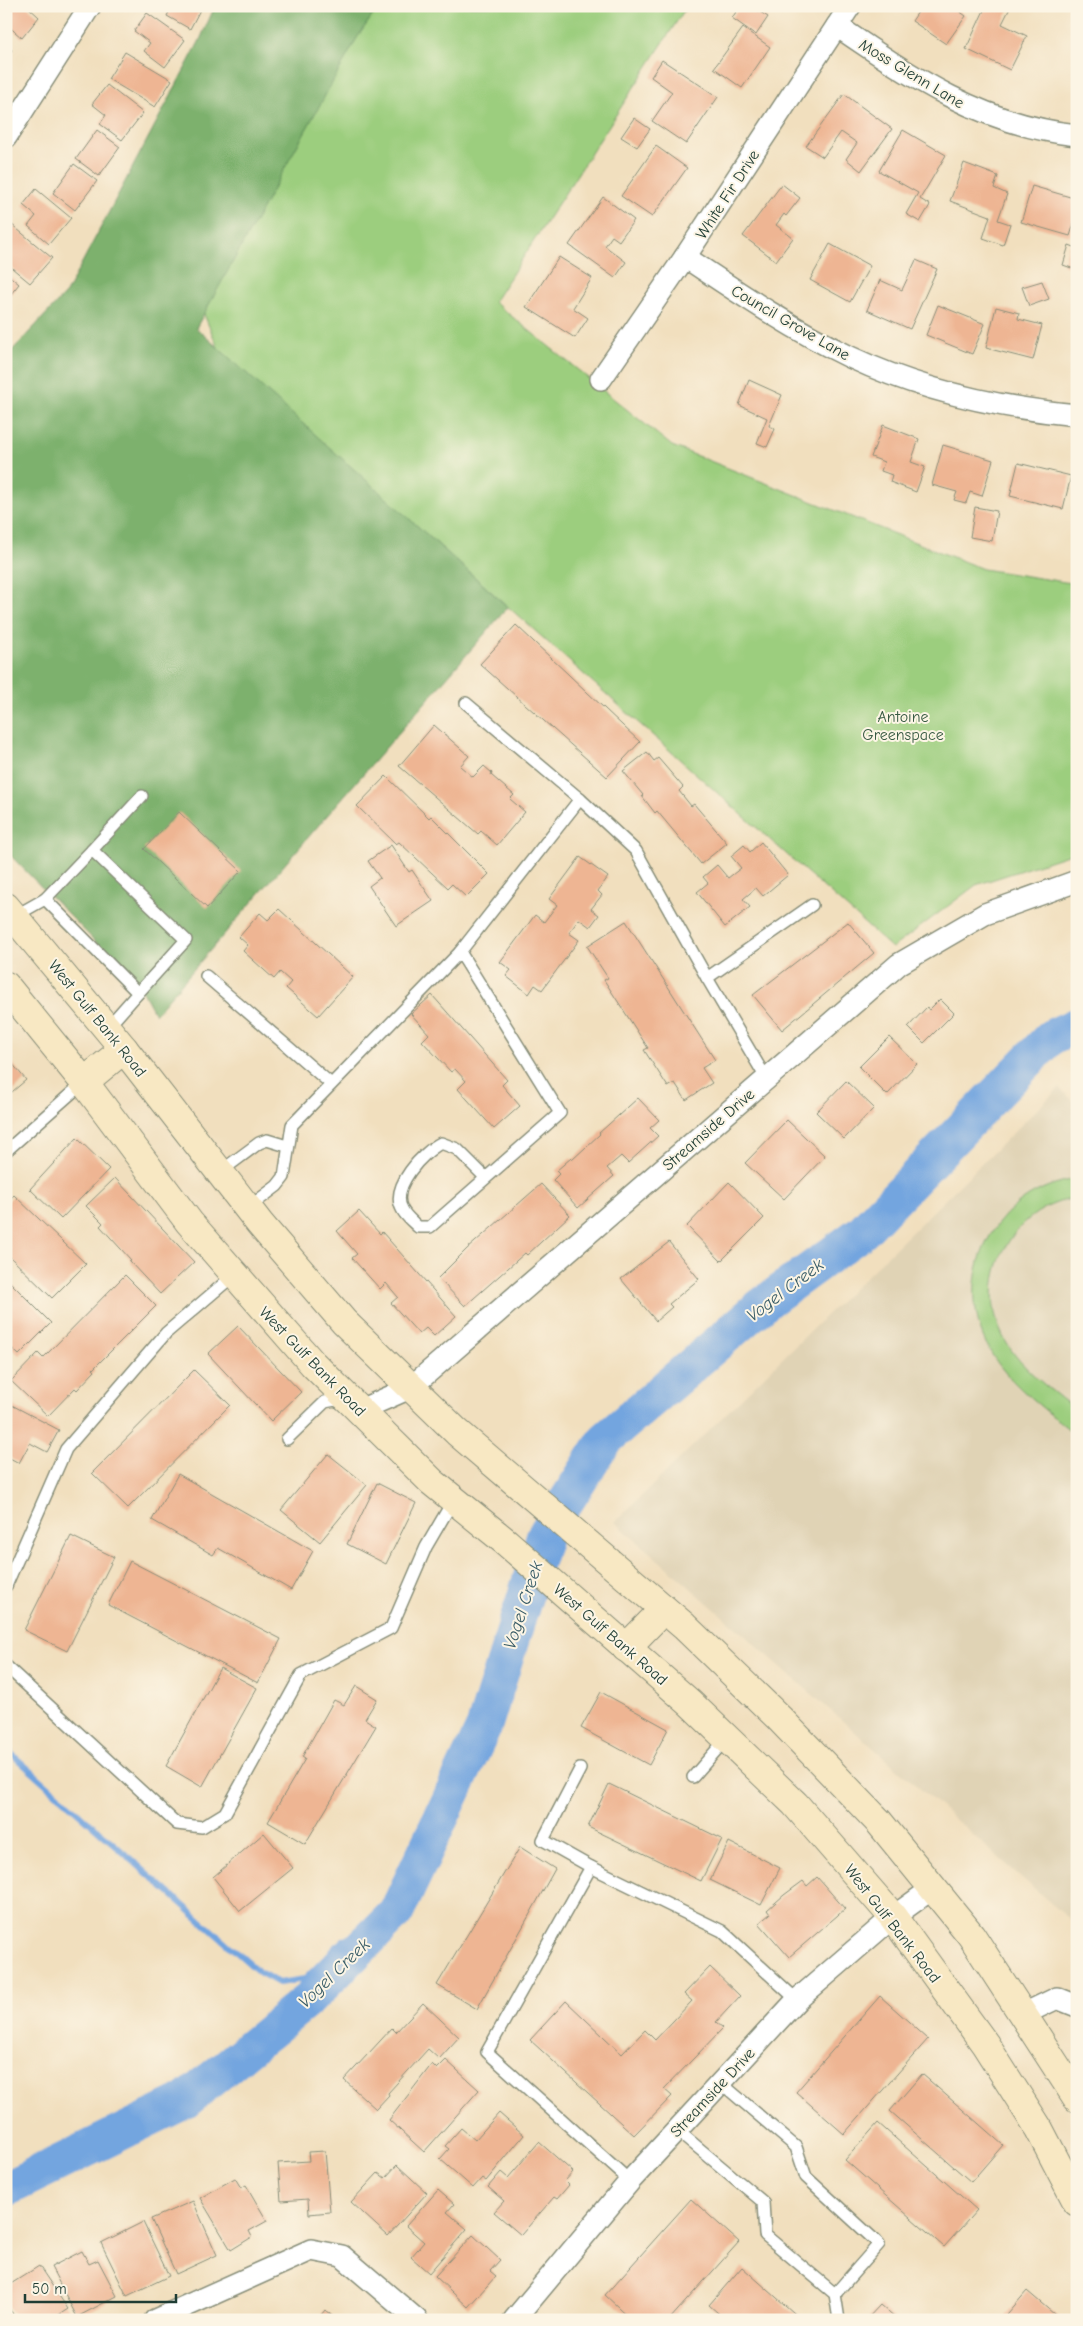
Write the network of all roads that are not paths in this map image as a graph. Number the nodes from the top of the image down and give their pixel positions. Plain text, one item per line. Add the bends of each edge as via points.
1 (90, 6) edge
2 (850, 6) edge
3 (837, 26) junction
4 (1077, 136) edge
5 (6, 137) edge
6 (685, 257) junction
7 (601, 379) dead end
8 (1077, 415) edge
9 (466, 703) dead end
10 (142, 796) dead end
11 (580, 799) junction
12 (92, 850) junction
13 (1077, 880) edge
14 (45, 899) junction
15 (812, 905) dead end
16 (10, 911) edge
17 (460, 952) junction
18 (206, 976) dead end
19 (707, 978) junction
20 (6, 986) edge
21 (138, 993) junction
22 (107, 1028) junction
23 (124, 1049) junction
24 (766, 1078) junction
25 (84, 1082) junction
26 (330, 1084) junction
27 (287, 1146) junction
28 (6, 1151) edge
29 (220, 1172) junction
30 (486, 1178) junction
31 (248, 1208) junction
32 (234, 1275) junction
33 (410, 1388) junction
34 (360, 1410) junction
35 (286, 1438) dead end
36 (454, 1499) junction
37 (6, 1586) edge
38 (664, 1608) junction
39 (626, 1648) junction
40 (6, 1666) edge
41 (727, 1738) junction
42 (580, 1769) dead end
43 (694, 1776) dead end
44 (591, 1867) junction
45 (933, 1888) junction
46 (893, 1918) junction
47 (797, 2000) junction
48 (1077, 2006) edge
49 (1024, 2014) junction
50 (721, 2083) junction
51 (1077, 2098) edge
52 (676, 2130) junction
53 (630, 2181) junction
54 (1073, 2188) edge
55 (835, 2294) junction
56 (154, 2320) edge
57 (417, 2320) edge
58 (514, 2320) edge
59 (839, 2320) edge

1 - 5 street
2 - 3 street, White Fir Drive
3 - 4 street, Moss Glenn Lane via 899,69 963,105 1021,125
3 - 6 street, White Fir Drive
6 - 7 street, White Fir Drive
6 - 8 street, Council Grove Lane via 801,332 852,358 937,389 1021,408
9 - 11 lane
10 - 12 lane
11 - 17 lane
11 - 19 lane via 636,851
12 - 14 lane
12 - 21 lane via 186,940
13 - 24 street, Streamside Drive via 985,914 899,964
14 - 16 lane
14 - 21 lane
15 - 19 lane
16 - 22 main road, West Gulf Bank Road
17 - 26 lane
17 - 30 lane via 560,1112
18 - 26 lane
19 - 24 lane
20 - 25 main road, West Gulf Bank Road
21 - 22 lane
22 - 23 main road, West Gulf Bank Road
23 - 25 main road
23 - 29 main road, West Gulf Bank Road
24 - 33 street, Streamside Drive
25 - 28 lane
25 - 32 main road, West Gulf Bank Road via 189,1222
26 - 27 lane via 292,1125
27 - 29 lane via 267,1140 259,1143
27 - 31 lane via 284,1177
29 - 31 main road, West Gulf Bank Road
30 - 30 lane via 430,1227 418,1227 401,1209 400,1194 407,1174 429,1149 441,1143 457,1149
31 - 33 main road, West Gulf Bank Road via 344,1322
32 - 34 main road, West Gulf Bank Road via 313,1364
32 - 37 lane via 166,1332 66,1449
33 - 34 street, Streamside Drive
33 - 38 main road, West Gulf Bank Road via 592,1549
34 - 35 lane via 335,1400 325,1402
34 - 36 main road, West Gulf Bank Road via 432,1482
36 - 39 main road, West Gulf Bank Road
36 - 40 lane via 426,1547 390,1628 301,1675 225,1813 202,1827 177,1824
38 - 39 main road
38 - 45 main road, West Gulf Bank Road via 879,1822
39 - 41 main road, West Gulf Bank Road
41 - 43 lane
41 - 46 main road, West Gulf Bank Road via 795,1804
42 - 44 lane via 542,1840
44 - 47 lane via 722,1931
44 - 53 lane via 487,2052
45 - 46 street, Streamside Drive
45 - 49 main road, West Gulf Bank Road
46 - 47 street, Streamside Drive
46 - 54 main road, West Gulf Bank Road via 984,2044
47 - 50 street, Streamside Drive
48 - 49 street via 1057,1998
49 - 51 main road, West Gulf Bank Road
50 - 52 street, Streamside Drive
50 - 55 lane via 796,2148 806,2177 879,2244
52 - 53 street, Streamside Drive
52 - 55 lane via 763,2202 765,2234
53 - 58 street, Streamside Drive
55 - 59 lane
56 - 57 street via 310,2250 342,2256

